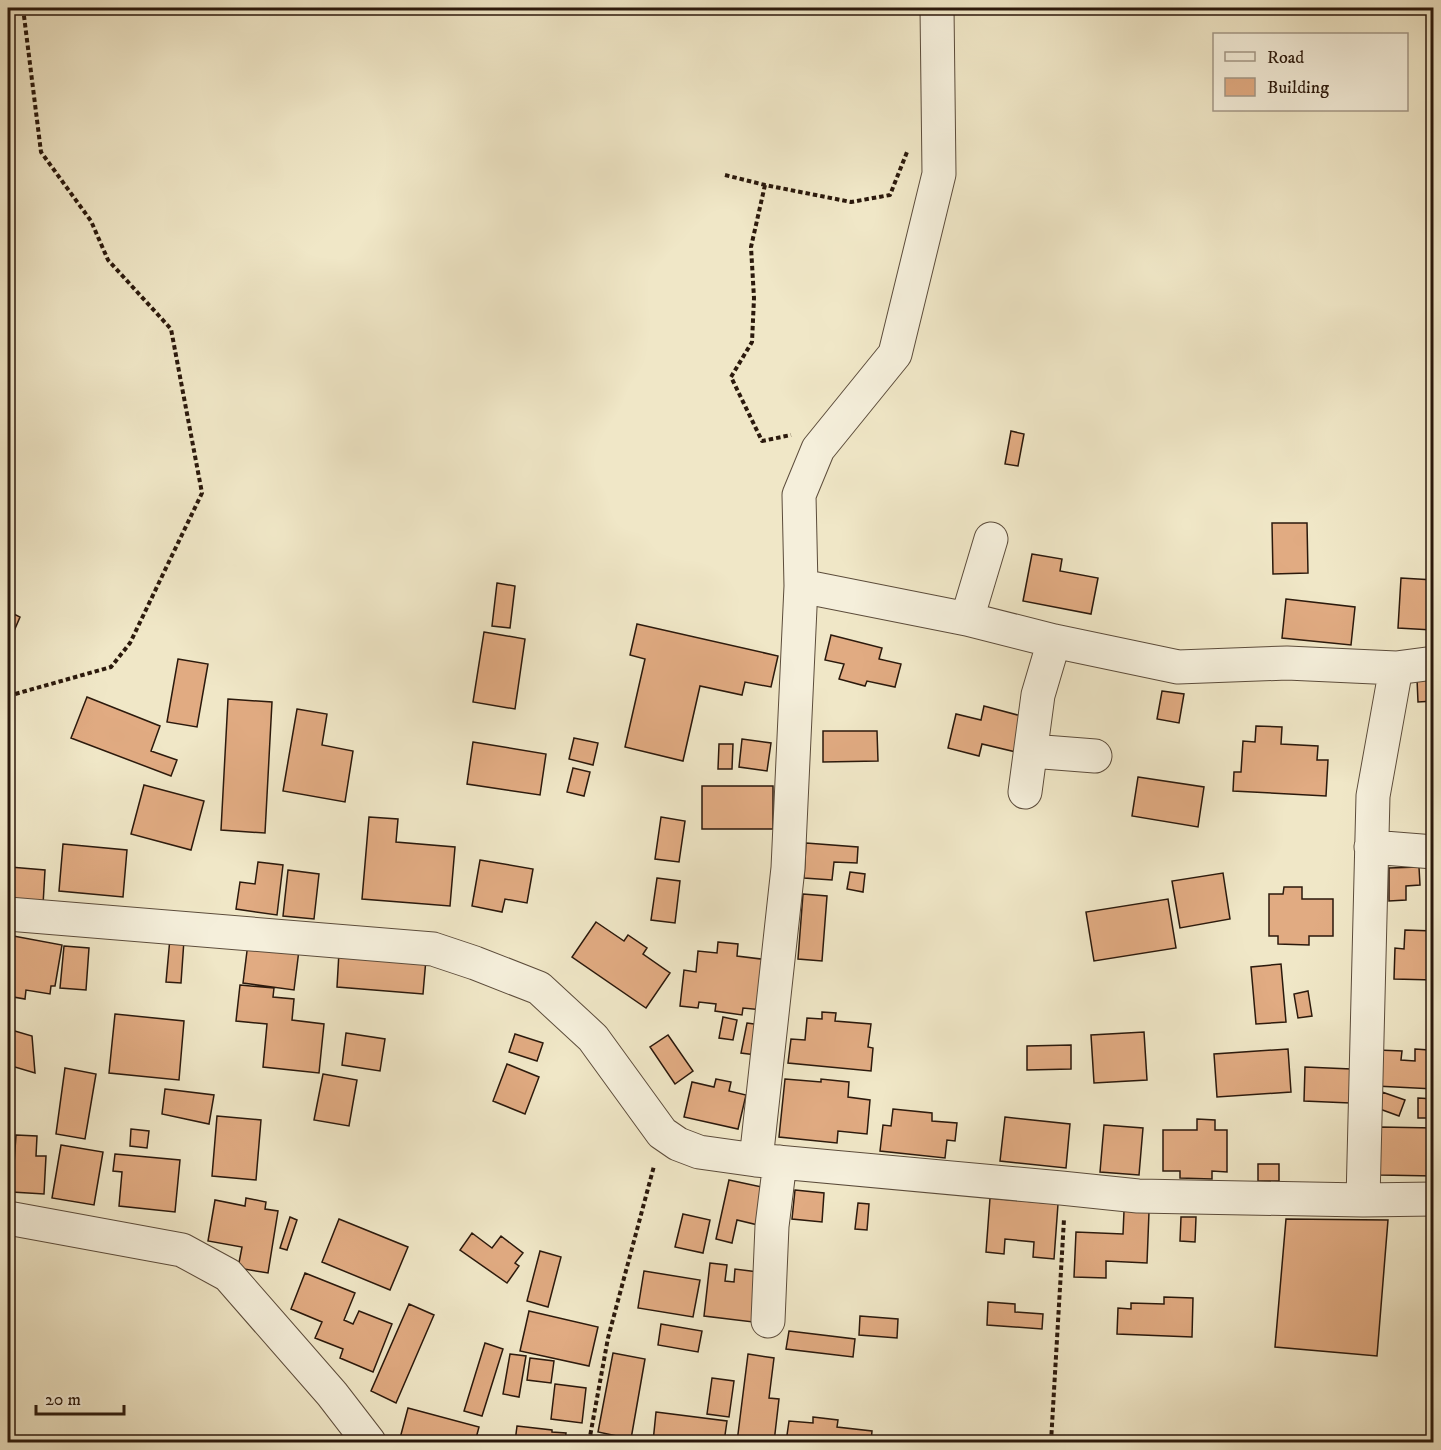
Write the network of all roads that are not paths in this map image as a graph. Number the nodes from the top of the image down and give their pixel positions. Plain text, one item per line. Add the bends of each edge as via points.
1 (937, 8) edge
2 (991, 539) dead end
3 (801, 586) junction
4 (967, 619) junction
5 (1054, 641) junction
6 (1434, 663) edge
7 (1396, 668) junction
8 (1031, 751) junction
9 (1095, 756) dead end
10 (1025, 792) dead end
11 (1371, 848) junction
12 (1434, 852) edge
13 (8, 914) edge
14 (768, 1161) junction
15 (1434, 1199) edge
16 (1363, 1200) junction
17 (8, 1218) edge
18 (768, 1321) dead end
19 (369, 1443) edge

1 - 3 street via 939,174 895,354 818,449 800,495
2 - 4 street
3 - 4 street
3 - 14 street via 788,868
4 - 5 street
5 - 7 street via 1178,667 1287,663
5 - 8 street via 1038,695
6 - 7 street
7 - 11 street via 1373,796
8 - 9 street
8 - 10 street
11 - 12 street
11 - 16 street
13 - 14 street via 433,949 539,988 593,1038 662,1133 678,1144 699,1152
14 - 16 street via 1138,1196
14 - 18 street via 772,1226
15 - 16 street
17 - 19 street via 182,1250 228,1275 333,1394

